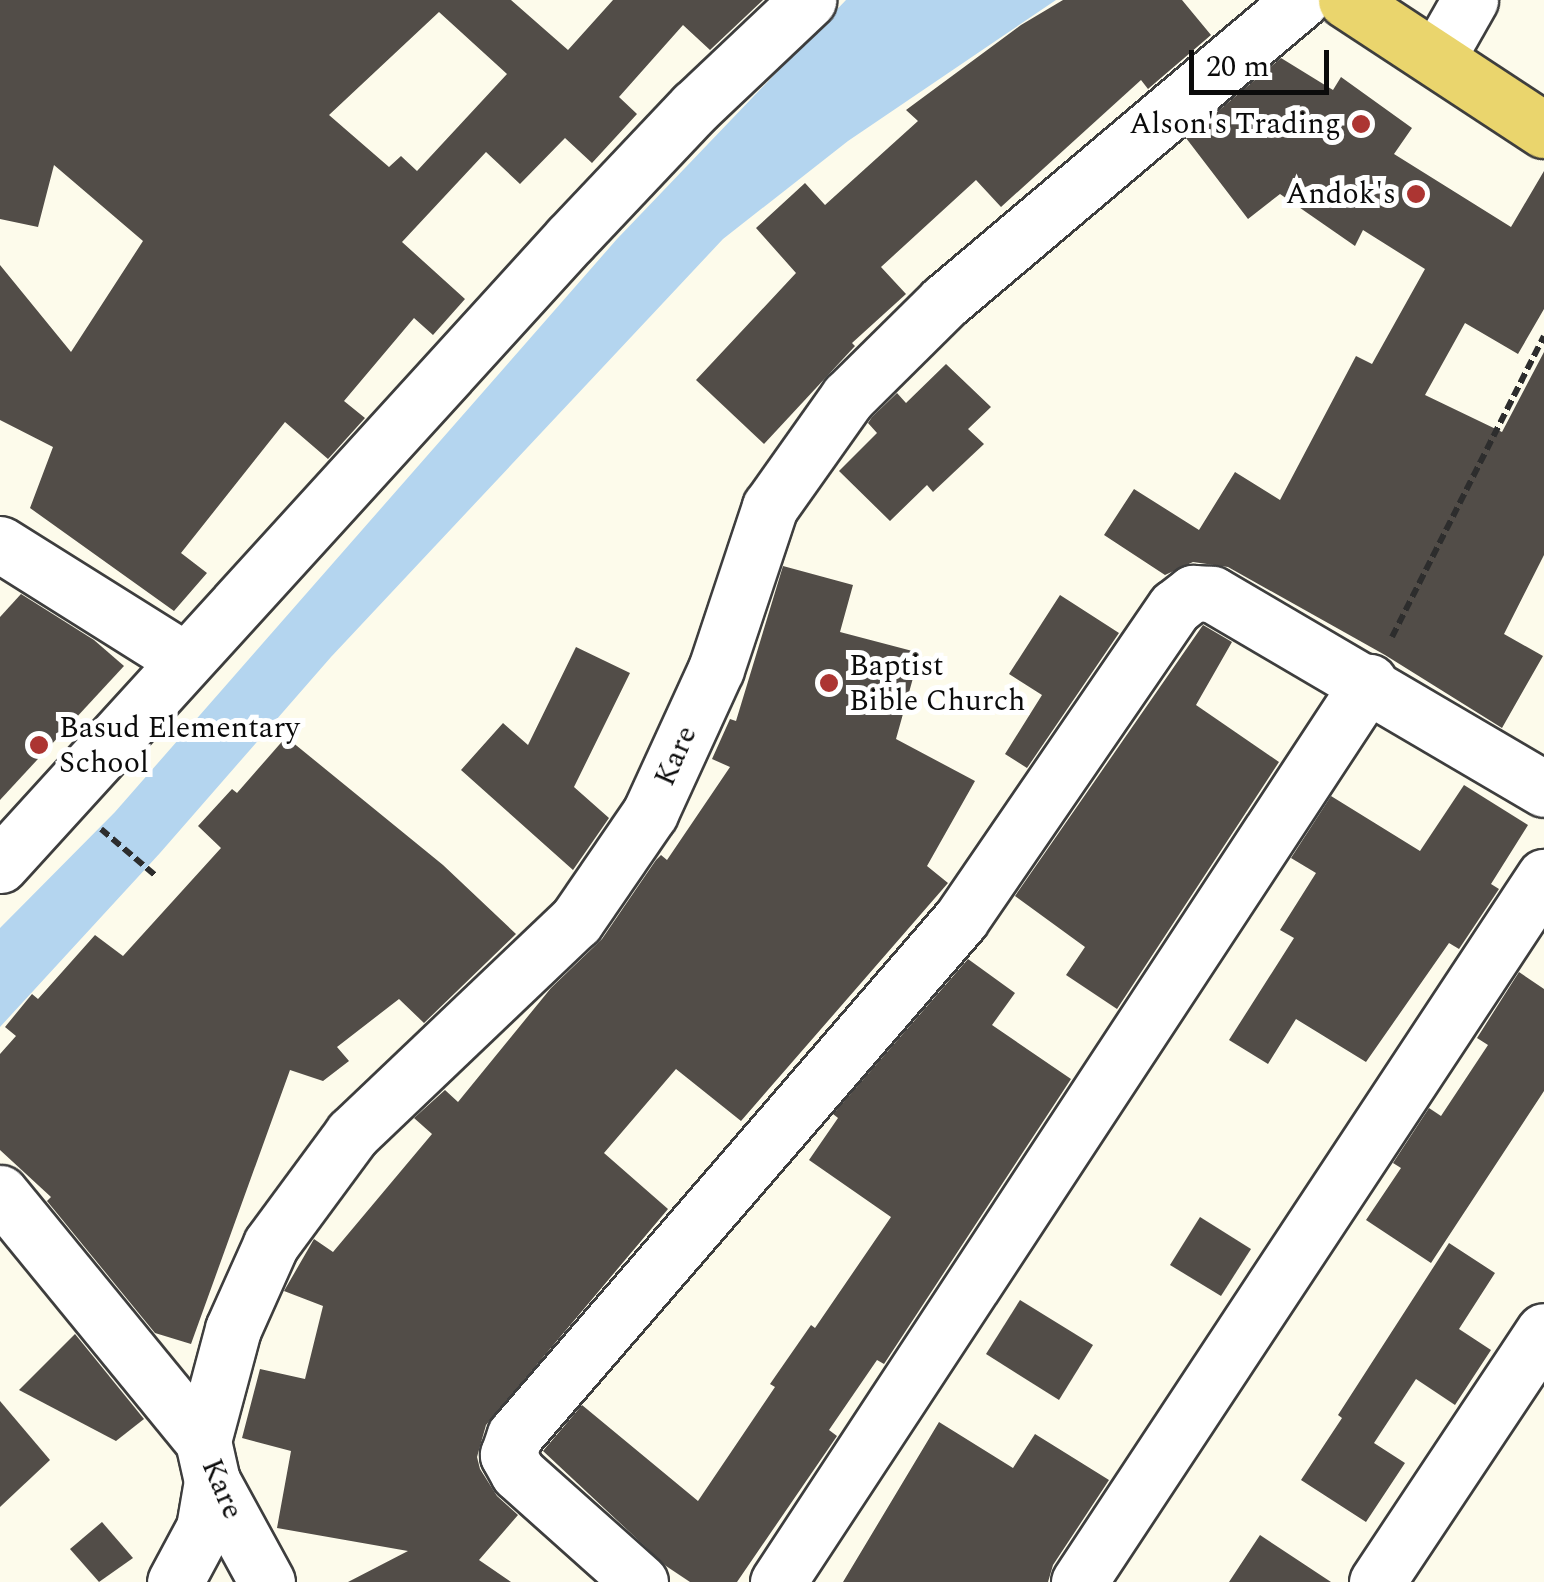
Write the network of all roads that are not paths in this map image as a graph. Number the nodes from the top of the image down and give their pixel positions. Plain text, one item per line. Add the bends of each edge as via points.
1 (808, 0) edge
2 (1300, 0) edge
3 (1346, 0) edge
4 (1470, 0) edge
5 (1437, 58) junction
6 (1544, 130) edge
7 (0, 544) edge
8 (185, 660) junction
9 (1369, 682) junction
10 (1544, 789) edge
11 (0, 865) edge
12 (1544, 877) edge
13 (0, 1193) edge
14 (1544, 1332) edge
15 (207, 1461) junction
16 (176, 1582) edge
17 (267, 1582) edge
18 (640, 1582) edge
19 (778, 1582) edge
20 (1079, 1582) edge
21 (1377, 1582) edge

1 - 8 street via 571,238
2 - 15 street, Kare via 944,302 848,397 770,507 716,669 650,813 576,921 352,1134 271,1244 233,1329
3 - 5 main road
4 - 5 street
5 - 6 main road
7 - 8 street
8 - 11 street
9 - 10 street
9 - 18 street via 1212,594 1193,593 1175,607 961,919 515,1434 508,1455 518,1473
9 - 19 street
12 - 20 street
13 - 15 street
14 - 21 street
15 - 16 street via 204,1528
15 - 17 street, Kare

